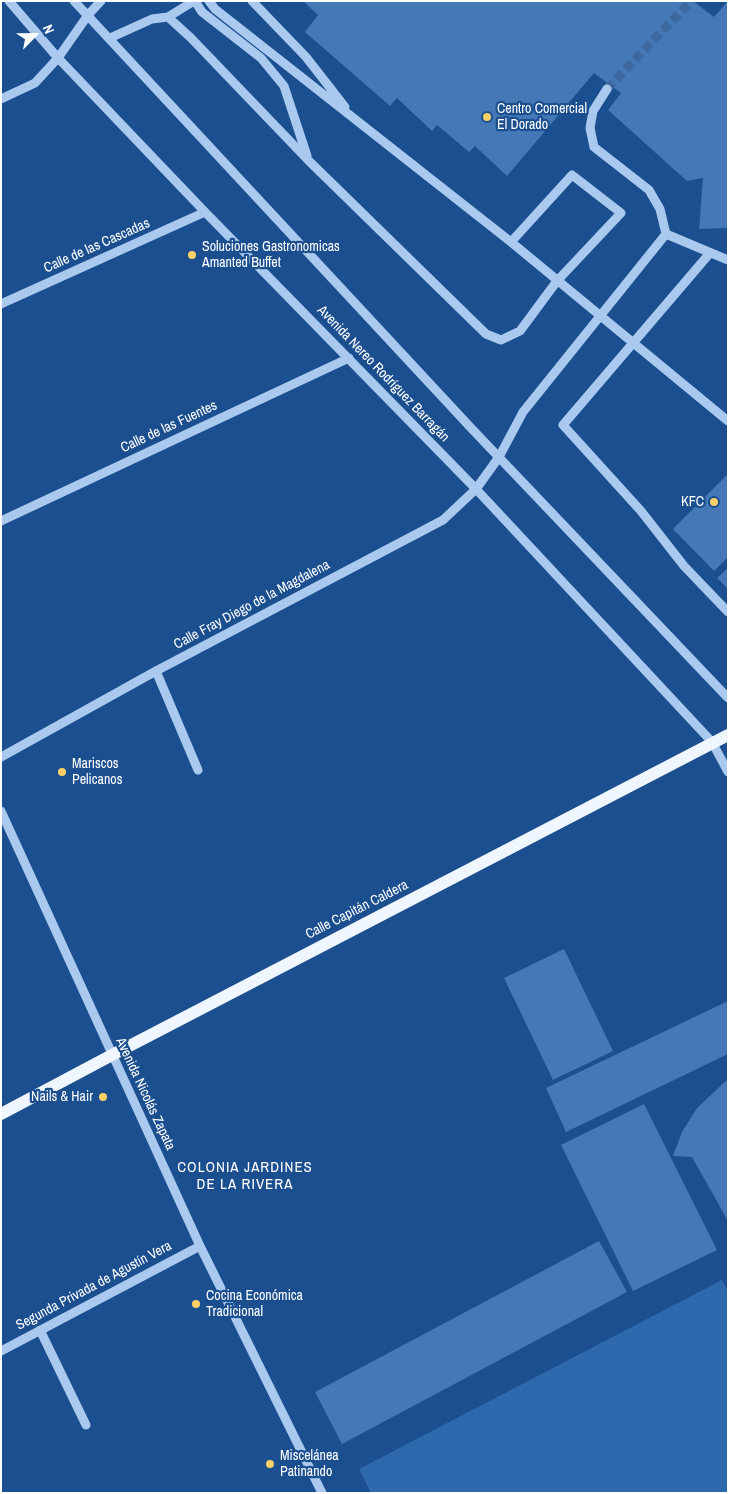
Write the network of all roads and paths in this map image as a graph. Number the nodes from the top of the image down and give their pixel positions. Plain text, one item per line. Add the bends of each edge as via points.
1 (8, 1) edge
2 (74, 1) edge
3 (101, 1) edge
4 (209, 1) edge
5 (252, 1) edge
6 (194, 2) edge
7 (88, 15) junction
8 (168, 17) junction
9 (110, 38) junction
10 (58, 58) junction
11 (607, 89) tunnel mouth
12 (1, 100) edge
13 (355, 119) junction
14 (308, 160) junction
15 (205, 212) junction
16 (666, 234) junction
17 (511, 242) junction
18 (710, 253) junction
19 (728, 260) edge
20 (558, 281) junction
21 (1, 304) edge
22 (600, 316) junction
23 (633, 343) junction
24 (349, 358) junction
25 (728, 420) edge
26 (499, 457) junction
27 (476, 489) junction
28 (1, 521) edge
29 (728, 612) edge
30 (156, 671) junction
31 (728, 698) edge
32 (728, 735) edge
33 (712, 742) junction
34 (1, 757) edge
35 (198, 770) dead end
36 (728, 772) edge
37 (1, 812) edge
38 (112, 1055) junction
39 (1, 1114) edge
40 (200, 1246) junction
41 (40, 1330) junction
42 (1, 1351) edge
43 (86, 1425) dead end
44 (322, 1493) edge

1 - 10 street, Avenida Nereo Rodríguez Barragán
2 - 7 street, Avenida Nereo Rodríguez Barragán
3 - 7 street
4 - 13 street
5 - 13 street via 306,57
6 - 8 street
6 - 14 street via 202,12 261,58 284,86
7 - 9 street, Avenida Nereo Rodríguez Barragán
7 - 10 street
8 - 9 street via 152,19
8 - 14 street
9 - 26 street, Avenida Nereo Rodríguez Barragán
10 - 12 street via 35,83
10 - 15 street, Avenida Nereo Rodríguez Barragán
11 - 16 street via 593,111 590,128 594,148 649,190 660,209
13 - 17 street
14 - 20 street via 486,334 501,340 520,331
15 - 21 street, Calle de las Cascadas
15 - 24 street, Avenida Nereo Rodríguez Barragán
16 - 18 street
16 - 22 street, Calle Fray Diego de la Magdalena
17 - 20 street
17 - 20 street via 572,175 621,213
18 - 19 street
18 - 23 street
20 - 22 street
22 - 23 street
22 - 26 street, Calle Fray Diego de la Magdalena via 523,412
23 - 25 street
23 - 29 street via 563,425 641,511 684,566
24 - 27 street, Avenida Nereo Rodríguez Barragán
24 - 28 street, Calle de las Fuentes
26 - 27 street, Calle Fray Diego de la Magdalena
26 - 31 street, Avenida Nereo Rodríguez Barragán
27 - 30 street, Calle Fray Diego de la Magdalena via 443,520
27 - 33 street, Avenida Nereo Rodríguez Barragán
30 - 34 street, Calle Fray Diego de la Magdalena
30 - 35 street
32 - 33 main road, Calle Capitán Caldera
33 - 36 street, Avenida Nereo Rodríguez Barragán
33 - 38 main road, Calle Capitán Caldera
37 - 38 street, Avenida Nicolás Zapata
38 - 39 main road, Calle Capitán Caldera
38 - 40 street, Avenida Nicolás Zapata
40 - 41 street, Segunda Privada de Agustín Vera
40 - 44 street, Avenida Nicolás Zapata
41 - 42 street, Segunda Privada de Agustín Vera
41 - 43 street

